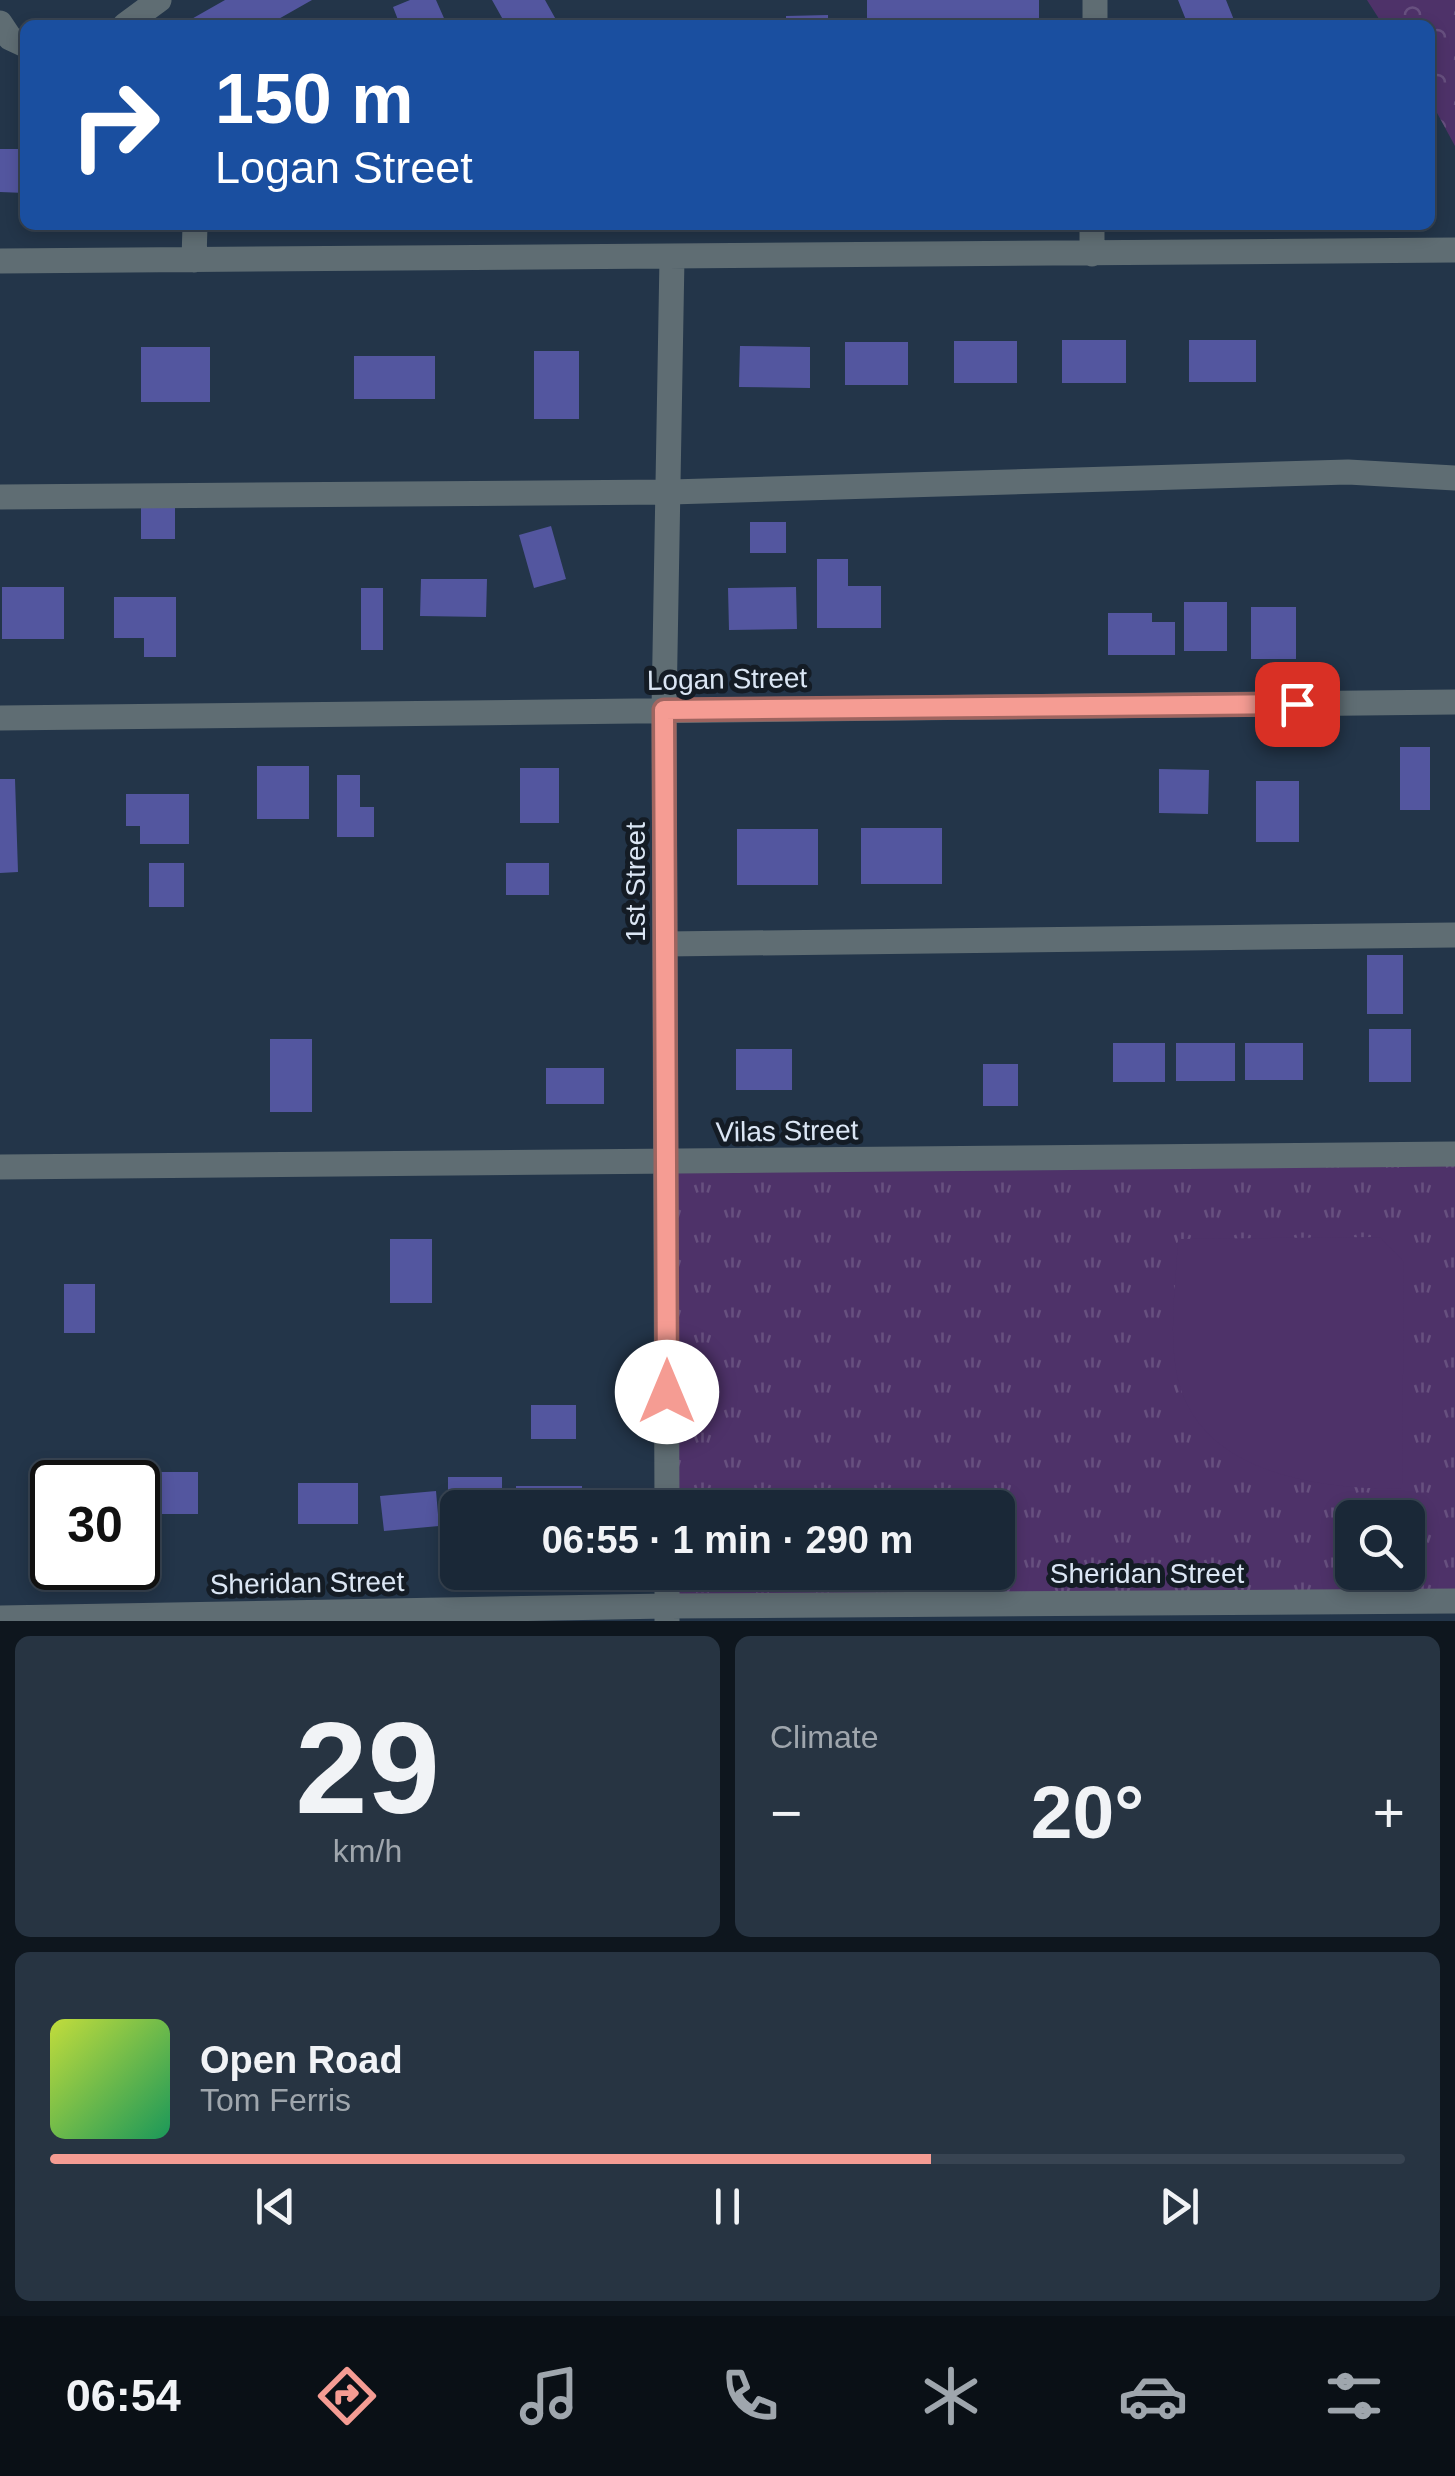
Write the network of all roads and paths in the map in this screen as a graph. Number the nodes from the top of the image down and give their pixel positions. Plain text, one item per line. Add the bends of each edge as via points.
1 (158, 0) edge
2 (132, 20) edge
3 (0, 23) edge
4 (20, 43) edge
5 (194, 230) edge
6 (1092, 230) edge
7 (1455, 250) edge
8 (1092, 254) junction
9 (672, 257) junction
10 (194, 260) junction
11 (0, 261) edge
12 (1455, 478) edge
13 (671, 492) junction
14 (0, 497) edge
15 (1455, 702) edge
16 (664, 710) junction
17 (0, 718) edge
18 (1455, 936) edge
19 (665, 944) junction
20 (1455, 1154) edge
21 (667, 1162) junction
22 (0, 1167) edge
23 (667, 1490) edge
24 (1455, 1601) edge
25 (668, 1614) edge
26 (0, 1618) edge
27 (29, 1619) edge

1 - 2 street
3 - 4 street
5 - 10 street
6 - 8 street
7 - 8 street
8 - 9 street
9 - 10 street
9 - 13 street, 1st Street
10 - 11 street
12 - 13 street via 1348,472
13 - 14 street
13 - 16 street, 1st Street
15 - 16 street, Logan Street
16 - 17 street, Logan Street
16 - 19 street, 1st Street
18 - 19 street
19 - 21 street, 1st Street
20 - 21 street, Vilas Street
21 - 22 street, Vilas Street
21 - 23 street, 1st Street
24 - 25 street, Sheridan Street
25 - 27 street, Sheridan Street
26 - 27 street, Sheridan Street

